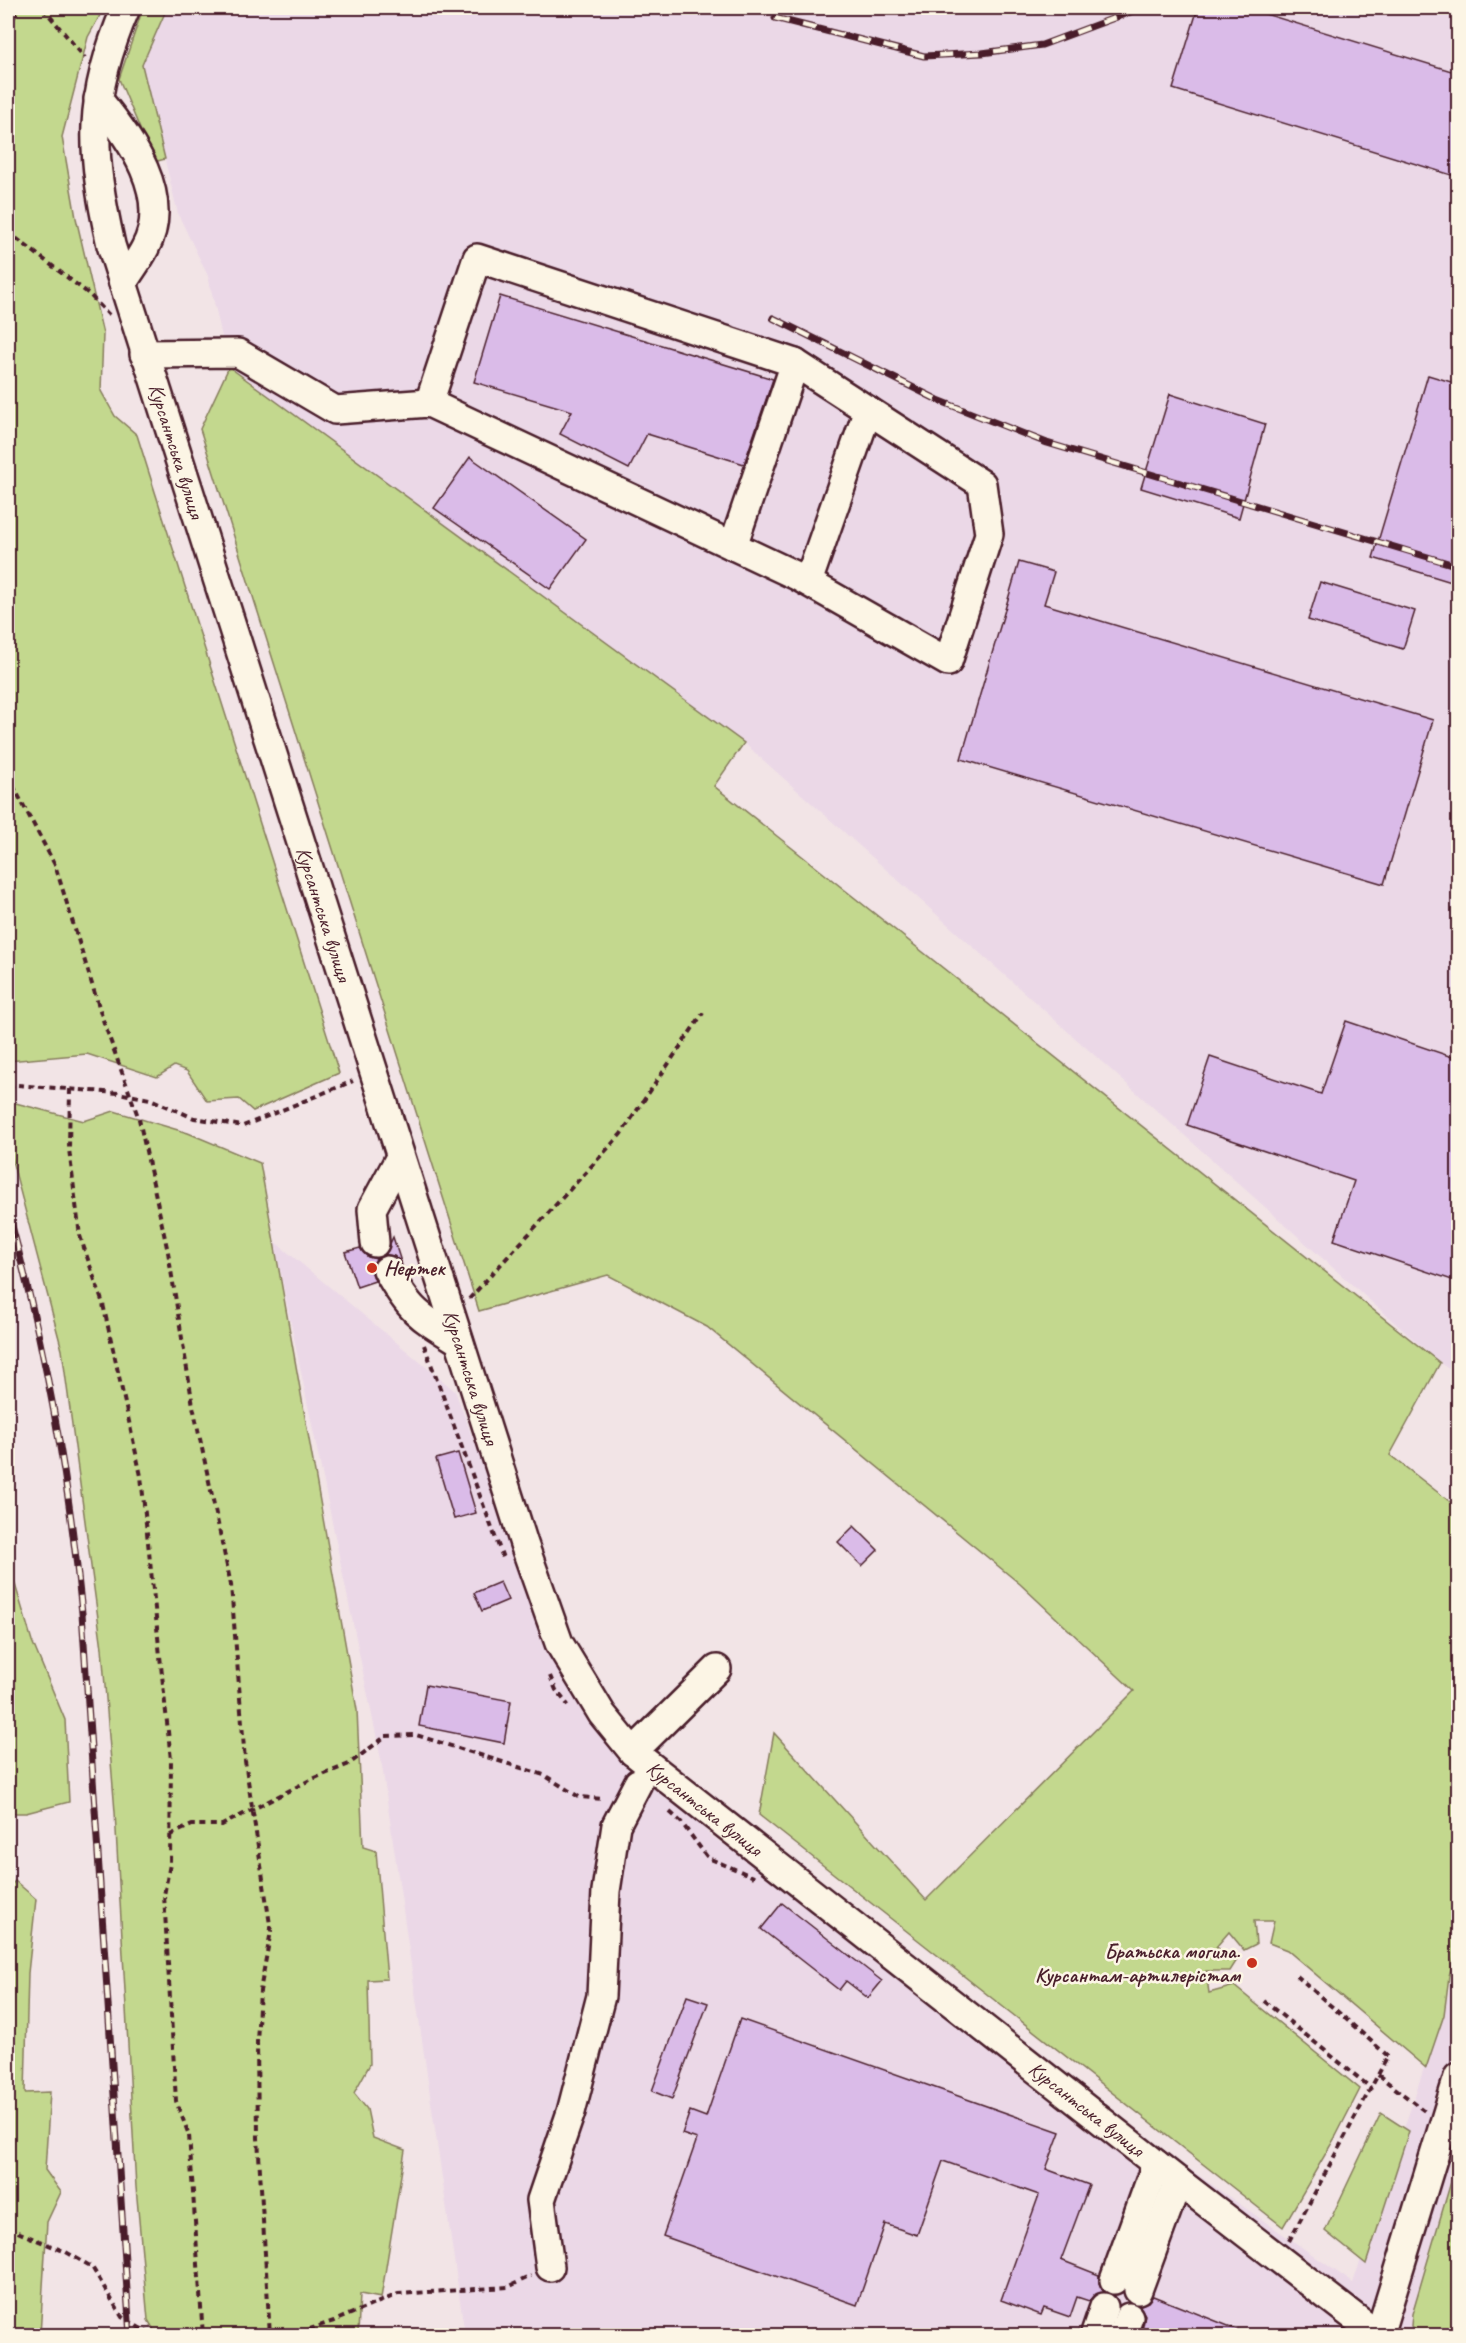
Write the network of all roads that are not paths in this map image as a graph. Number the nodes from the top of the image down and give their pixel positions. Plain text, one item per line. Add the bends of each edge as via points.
1 (126, 8) edge
2 (100, 89) junction
3 (123, 283) junction
4 (144, 354) junction
5 (795, 363) junction
6 (429, 403) junction
7 (868, 410) junction
8 (733, 546) junction
9 (808, 582) junction
10 (400, 1156) junction
11 (375, 1243) dead end
12 (387, 1270) dead end
13 (455, 1329) junction
14 (717, 1669) dead end
15 (633, 1752) junction
16 (634, 1792) road end
17 (1458, 2077) edge
18 (1156, 2164) junction
19 (1178, 2181) junction
20 (550, 2267) road end
21 (1118, 2320) edge
22 (1379, 2335) edge
23 (1094, 2336) edge

1 - 2 street, Курсантська вулиця via 112,40
2 - 3 street, Курсантська вулиця via 94,138 98,189
2 - 3 street via 142,163 155,208 147,246
3 - 4 street, Курсантська вулиця
4 - 6 street via 238,353 335,411
4 - 10 street, Курсантська вулиця
5 - 6 street via 477,258
5 - 7 street
5 - 8 street
6 - 8 street
7 - 9 street
7 - 9 street via 982,484 989,534 948,662
8 - 9 street
10 - 11 street via 372,1209
10 - 13 street, Курсантська вулиця
12 - 13 street via 417,1315
13 - 15 street, Курсантська вулиця via 559,1643 602,1714
14 - 15 street
15 - 18 street, Курсантська вулиця
16 - 20 street via 616,1825 606,1891 601,1996 571,2112 542,2199
17 - 22 street
18 - 19 street, Курсантська вулиця
18 - 19 street via 1126,2285
19 - 22 street, Курсантська вулиця
21 - 23 street

